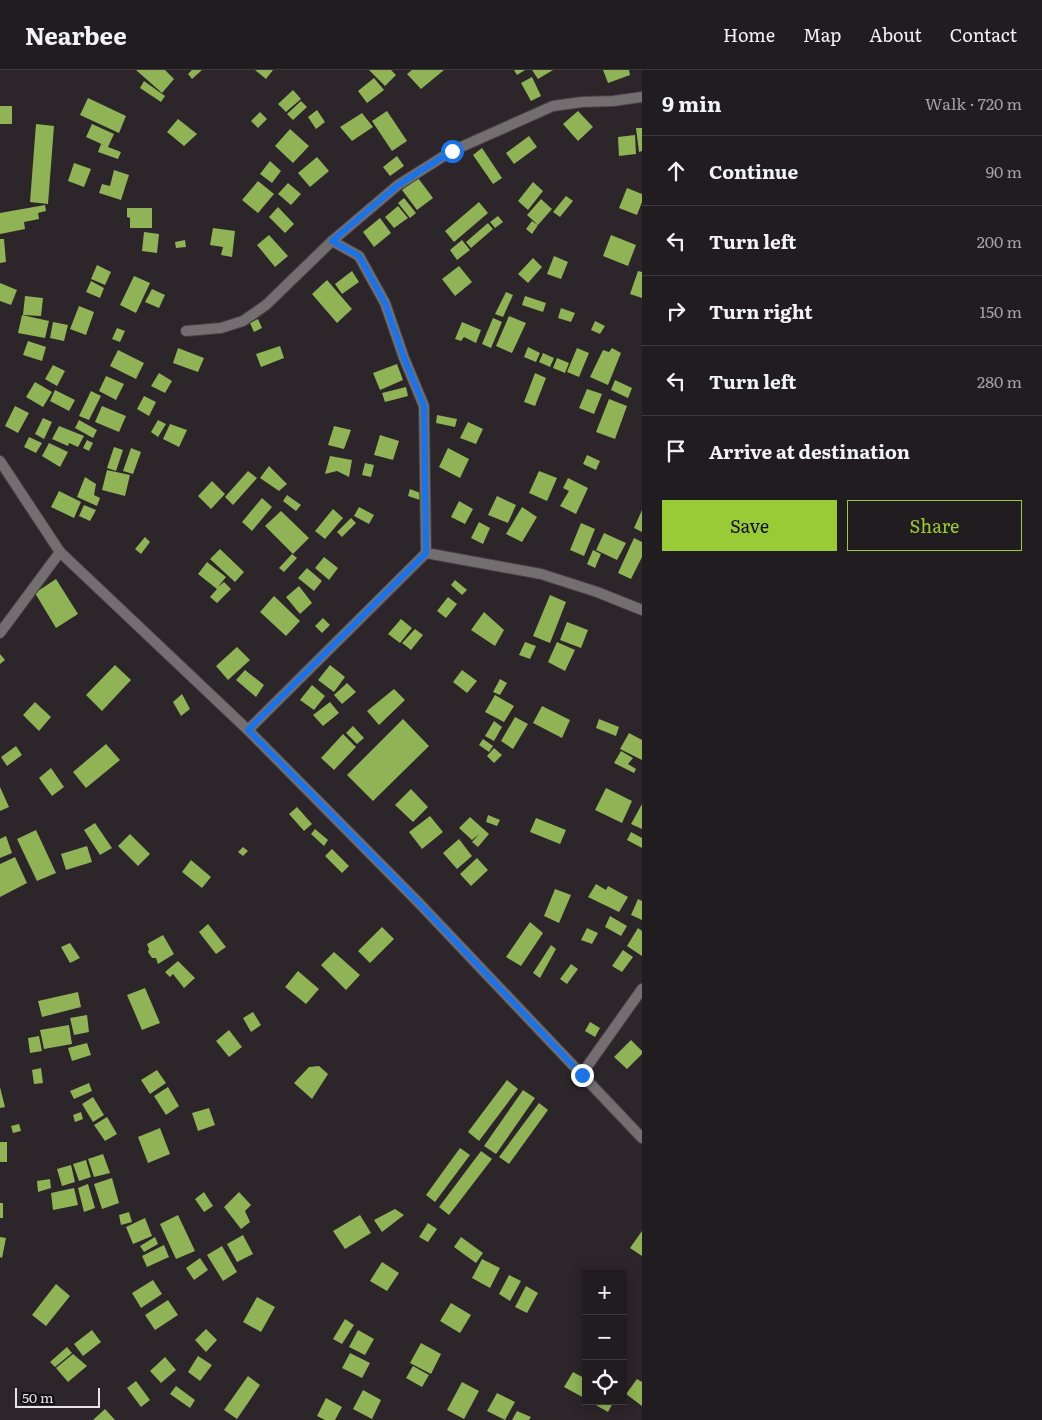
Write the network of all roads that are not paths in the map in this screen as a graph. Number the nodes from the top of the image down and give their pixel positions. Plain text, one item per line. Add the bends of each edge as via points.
1 (642, 98) edge
2 (332, 241) junction
3 (186, 331) dead end
4 (0, 461) edge
5 (60, 552) junction
6 (426, 553) junction
7 (642, 610) edge
8 (0, 633) edge
9 (248, 730) junction
10 (642, 989) edge
11 (582, 1075) junction
12 (642, 1138) edge

1 - 2 street via 553,106 452,151 398,185
2 - 3 street via 266,305 243,322
2 - 6 street via 359,256 385,303 424,406
4 - 5 street
5 - 8 street
5 - 9 street
6 - 7 street via 541,574
6 - 9 street
9 - 11 street
10 - 11 street
11 - 12 street

